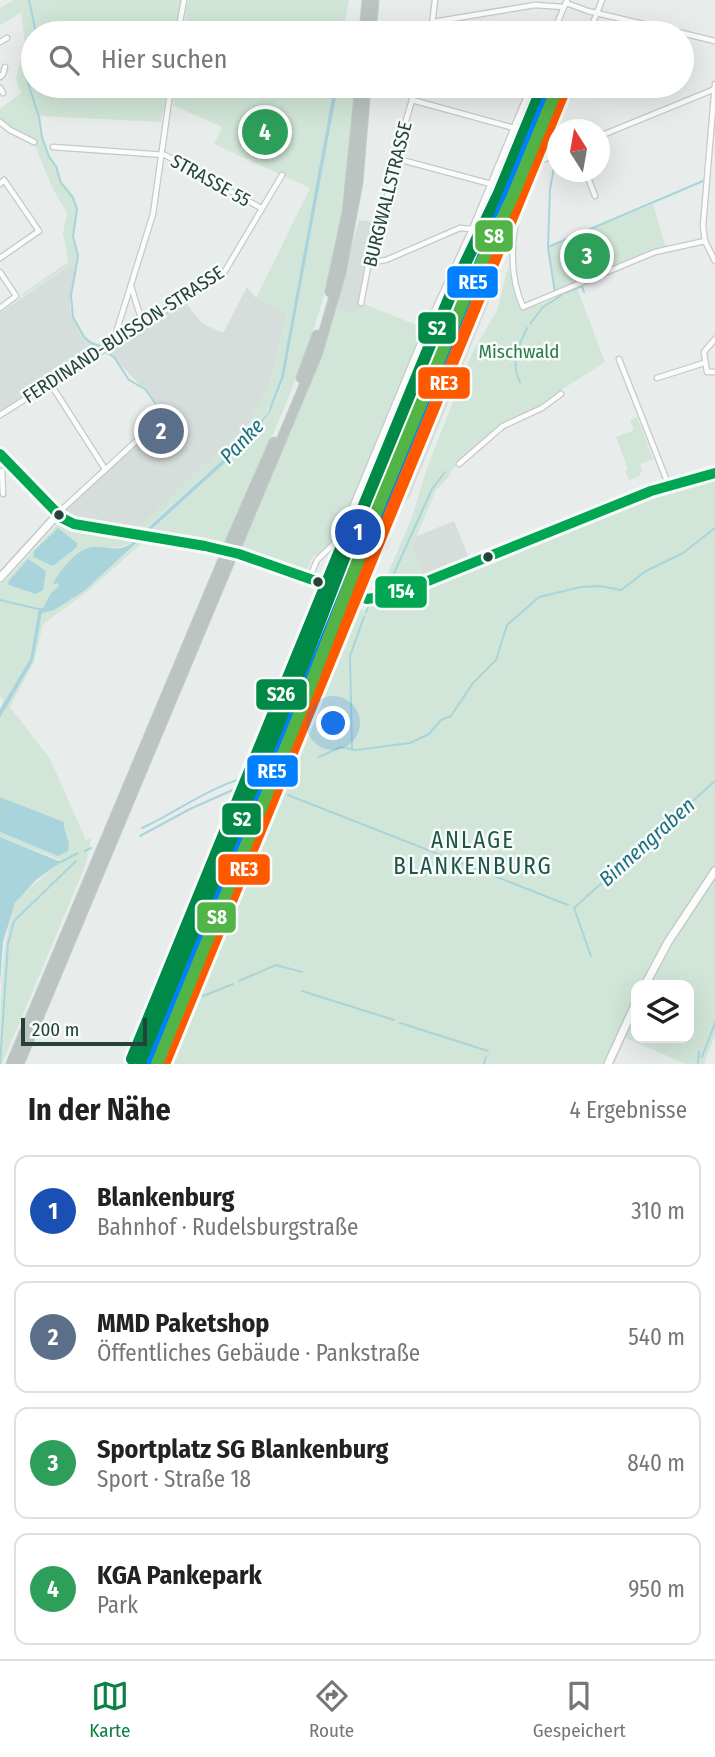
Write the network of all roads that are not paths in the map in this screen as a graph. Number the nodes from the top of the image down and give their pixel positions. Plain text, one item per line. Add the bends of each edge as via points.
1 (184, 0) edge
2 (367, 0) edge
3 (374, 0) edge
4 (435, 0) edge
5 (602, 0) edge
6 (566, 4) edge
7 (596, 13) junction
8 (180, 21) edge
9 (365, 21) edge
10 (372, 21) edge
11 (433, 21) edge
12 (439, 21) edge
13 (558, 21) edge
14 (593, 21) edge
15 (630, 21) edge
16 (694, 36) edge
17 (7, 38) dead end
18 (715, 41) edge
19 (0, 42) edge
20 (5, 68) dead end
21 (0, 77) edge
22 (715, 87) edge
23 (694, 96) edge
24 (169, 98) edge
25 (359, 98) edge
26 (365, 98) edge
27 (526, 98) edge
28 (563, 98) edge
29 (689, 98) edge
30 (412, 100) joint
31 (0, 122) edge
32 (514, 128) junction
33 (610, 132) edge
34 (34, 142) dead end
35 (53, 147) dead end
36 (160, 154) junction
37 (538, 157) junction
38 (547, 158) edge
39 (398, 159) junction
40 (282, 175) dead end
41 (590, 182) edge
42 (0, 184) edge
43 (491, 184) junction
44 (595, 196) dead end
45 (261, 208) junction
46 (472, 229) junction
47 (715, 241) edge
48 (705, 242) junction
49 (0, 258) edge
50 (370, 261) junction
51 (715, 261) edge
52 (0, 272) edge
53 (131, 286) junction
54 (361, 303) dead end
55 (0, 308) edge
56 (143, 325) junction
57 (715, 339) edge
58 (117, 342) junction
59 (619, 359) dead end
60 (704, 363) junction
61 (715, 372) edge
62 (657, 378) dead end
63 (50, 383) junction
64 (561, 394) dead end
65 (0, 415) edge
66 (156, 423) dead end
67 (0, 454) edge
68 (459, 464) dead end
69 (12, 467) junction
70 (105, 469) junction
71 (1, 471) edge
72 (715, 473) edge
73 (669, 486) junction
74 (3, 494) dead end
75 (58, 514) junction
76 (234, 542) junction
77 (226, 561) junction
78 (310, 577) junction
79 (0, 578) edge
80 (715, 871) edge
81 (648, 980) edge
82 (631, 1014) edge
83 (11, 1064) edge
84 (19, 1064) edge
85 (608, 1064) edge

1 - 8 street
2 - 9 highway
3 - 10 highway
4 - 11 street
5 - 7 street
6 - 7 street
6 - 12 street
6 - 13 street
7 - 14 street
7 - 15 street
16 - 18 street
17 - 19 street
20 - 21 street
22 - 23 street
22 - 48 street via 702,226
24 - 36 street
25 - 76 highway via 347,214 330,293
26 - 76 highway via 358,183 341,274 317,355
27 - 32 street
28 - 37 street
29 - 33 street
30 - 32 street
30 - 39 street, BURGWALLSTRASSE
31 - 34 street
32 - 43 street
35 - 36 street
36 - 45 street, STRASSE 55
36 - 53 street via 152,217
37 - 38 street
37 - 48 street via 521,201 512,254 522,305 655,252
39 - 43 street
39 - 50 street, BURGWALLSTRASSE
40 - 45 street, FERDINAND-BUISSON-STRASSE
41 - 44 street
42 - 49 street via 5,180 39,231
43 - 46 street
45 - 56 street, FERDINAND-BUISSON-STRASSE via 225,271
46 - 50 street via 460,228 386,260
46 - 78 street via 339,539 317,560
47 - 48 street
48 - 51 street
50 - 54 street, BURGWALLSTRASSE
52 - 55 street via 16,296
53 - 56 street
53 - 58 street
56 - 58 street, FERDINAND-BUISSON-STRASSE
57 - 60 street via 704,352
58 - 63 street, FERDINAND-BUISSON-STRASSE
59 - 73 street
60 - 61 street via 707,372
60 - 62 street
63 - 65 street, FERDINAND-BUISSON-STRASSE
63 - 70 street
64 - 68 street via 503,426
66 - 70 street
67 - 69 main road
69 - 71 street
69 - 75 main road
70 - 75 street
71 - 74 street
72 - 73 main road
73 - 78 main road via 386,597 360,597
75 - 78 main road via 79,526 226,551
75 - 79 main road
76 - 77 highway, bridge
77 - 83 highway
77 - 84 highway
80 - 81 main road
82 - 85 main road

